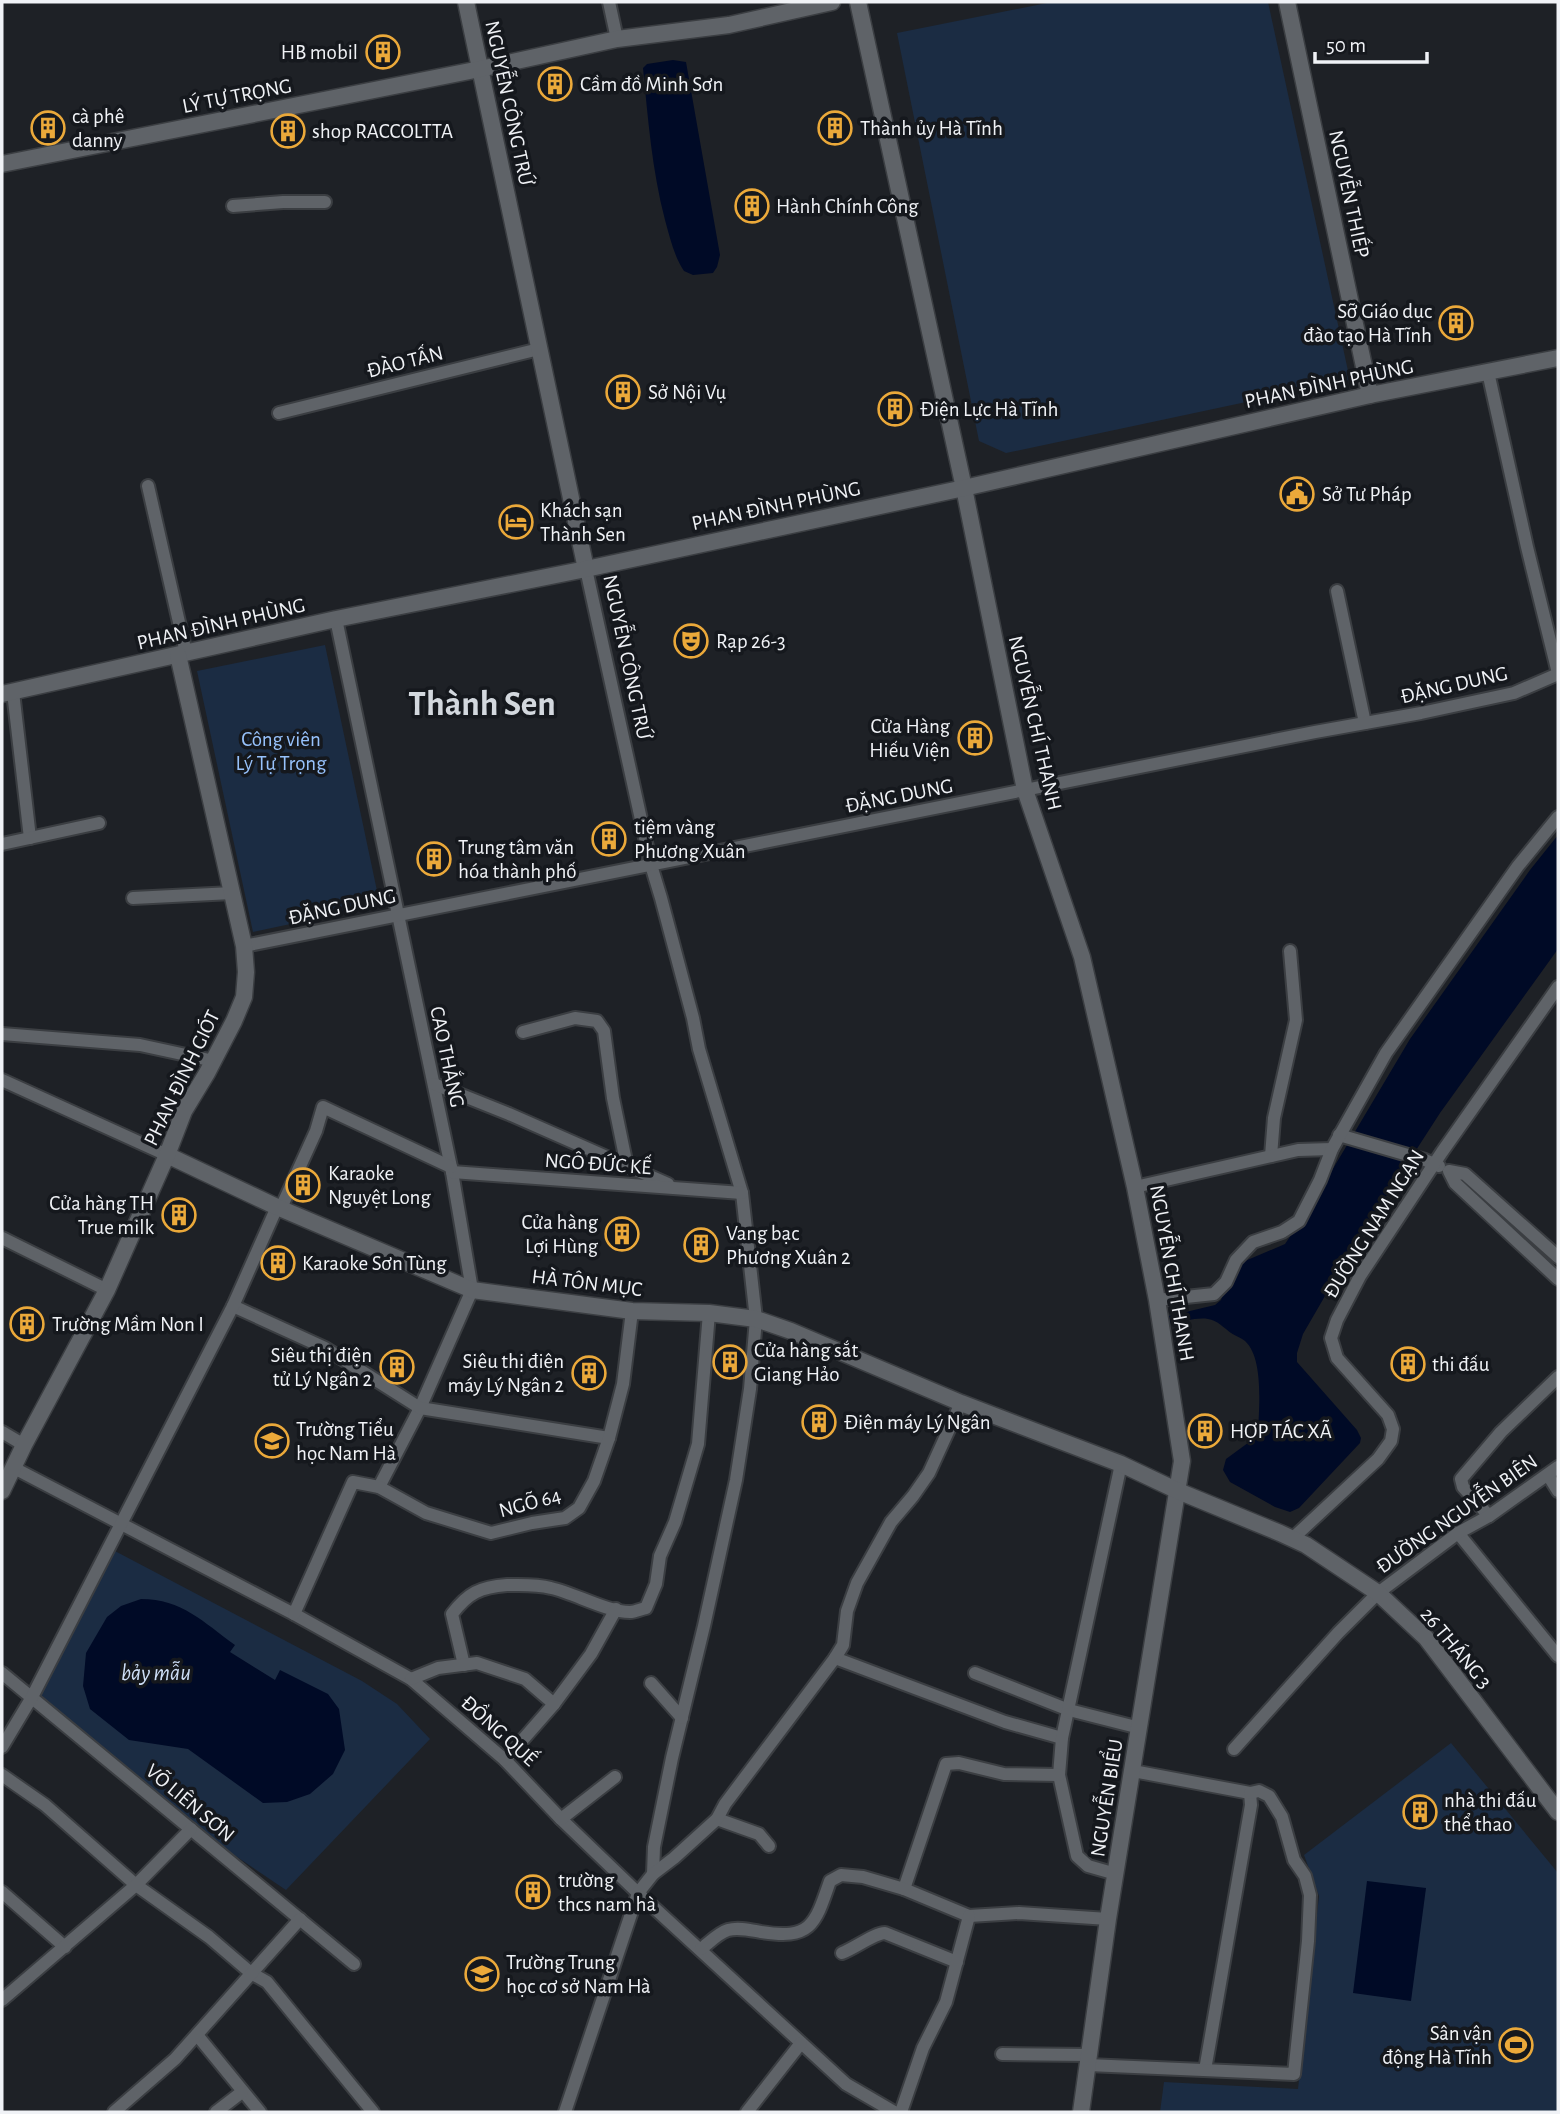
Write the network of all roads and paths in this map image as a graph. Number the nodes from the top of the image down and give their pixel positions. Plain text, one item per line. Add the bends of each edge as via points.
1 (466, 2) edge
2 (609, 2) edge
3 (832, 2) edge
4 (858, 2) edge
5 (1287, 2) edge
6 (617, 39) junction
7 (480, 69) junction
8 (2, 163) edge
9 (325, 202) dead end
10 (233, 206) dead end
11 (539, 349) junction
12 (1558, 358) edge
13 (1488, 372) junction
14 (1370, 395) junction
15 (279, 413) dead end
16 (148, 486) dead end
17 (964, 488) junction
18 (586, 569) junction
19 (1337, 591) dead end
20 (336, 619) junction
21 (182, 654) junction
22 (1558, 674) edge
23 (7, 693) edge
24 (1365, 723) junction
25 (1025, 790) junction
26 (1558, 817) edge
27 (99, 823) dead end
28 (30, 838) junction
29 (2, 844) edge
30 (650, 864) junction
31 (232, 893) junction
32 (133, 898) dead end
33 (398, 915) junction
34 (244, 947) junction
35 (1290, 951) dead end
36 (1557, 990) edge
37 (523, 1032) dead end
38 (2, 1034) edge
39 (214, 1061) junction
40 (2, 1080) edge
41 (434, 1084) junction
42 (1344, 1137) junction
43 (1332, 1149) junction
44 (167, 1155) junction
45 (1271, 1156) junction
46 (1430, 1162) junction
47 (627, 1166) junction
48 (452, 1170) junction
49 (1449, 1171) junction
50 (1135, 1186) junction
51 (678, 1189) junction
52 (742, 1193) junction
53 (279, 1207) junction
54 (2, 1238) edge
55 (1558, 1257) edge
56 (1558, 1279) edge
57 (107, 1290) junction
58 (472, 1290) junction
59 (1157, 1300) junction
60 (233, 1306) junction
61 (632, 1311) junction
62 (709, 1313) junction
63 (756, 1319) junction
64 (1558, 1377) edge
65 (961, 1403) junction
66 (420, 1408) junction
67 (2, 1432) edge
68 (609, 1438) junction
69 (24, 1445) junction
70 (1121, 1464) junction
71 (14, 1468) junction
72 (1553, 1471) edge
73 (379, 1487) junction
74 (2, 1491) edge
75 (1178, 1491) junction
76 (1558, 1491) edge
77 (1489, 1516) junction
78 (122, 1525) junction
79 (1458, 1533) junction
80 (1292, 1539) junction
81 (1378, 1592) junction
82 (616, 1609) junction
83 (294, 1614) junction
84 (1558, 1656) edge
85 (835, 1658) junction
86 (464, 1665) junction
87 (2, 1673) edge
88 (975, 1673) dead end
89 (411, 1679) junction
90 (651, 1683) dead end
91 (32, 1697) junction
92 (554, 1704) junction
93 (1069, 1710) junction
94 (682, 1718) junction
95 (1140, 1728) junction
96 (1062, 1738) junction
97 (2, 1747) edge
98 (1234, 1749) dead end
99 (505, 1760) junction
100 (1133, 1771) junction
101 (2, 1775) edge
102 (1059, 1775) junction
103 (614, 1777) dead end
104 (1250, 1793) junction
105 (1558, 1812) edge
106 (561, 1819) junction
107 (717, 1819) junction
108 (191, 1829) junction
109 (769, 1846) dead end
110 (653, 1874) junction
111 (1116, 1874) junction
112 (136, 1885) junction
113 (904, 1889) junction
114 (2, 1892) edge
115 (638, 1893) junction
116 (970, 1916) junction
117 (300, 1919) junction
118 (1108, 1919) junction
119 (65, 1947) junction
120 (701, 1949) junction
121 (842, 1952) dead end
122 (957, 1962) junction
123 (354, 1964) dead end
124 (251, 1973) junction
125 (2, 2000) edge
126 (197, 2035) junction
127 (801, 2043) junction
128 (1002, 2054) dead end
129 (1089, 2060) junction
130 (1205, 2070) junction
131 (242, 2092) junction
132 (114, 2112) edge
133 (216, 2112) edge
134 (260, 2112) edge
135 (373, 2112) edge
136 (565, 2112) edge
137 (747, 2112) edge
138 (894, 2112) edge
139 (901, 2112) edge
140 (1081, 2112) edge

1 - 7 street, NGUYỄN CÔNG TRỨ
2 - 6 street
3 - 6 street, LÝ TỰ TRỌNG via 729,25
4 - 17 street, NGUYỄN CHÍ THANH
5 - 14 street, NGUYỄN THIẾP
6 - 7 street, LÝ TỰ TRỌNG
7 - 8 street, LÝ TỰ TRỌNG
7 - 11 street, NGUYỄN CÔNG TRỨ
9 - 10 street
11 - 15 street, ĐÀO TẤN
11 - 18 street, NGUYỄN CÔNG TRỨ
12 - 13 street, PHAN ĐÌNH PHÙNG
13 - 14 street, PHAN ĐÌNH PHÙNG
13 - 22 street
14 - 17 street, PHAN ĐÌNH PHÙNG
16 - 21 street
17 - 18 street, PHAN ĐÌNH PHÙNG
17 - 25 street, NGUYỄN CHÍ THANH
18 - 20 street, PHAN ĐÌNH PHÙNG
18 - 30 street, NGUYỄN CÔNG TRỨ
19 - 24 street
20 - 21 street, PHAN ĐÌNH PHÙNG
20 - 33 street, CAO THẮNG
21 - 23 street, PHAN ĐÌNH PHÙNG
21 - 31 street, PHAN ĐÌNH GIÓT
22 - 24 street, ĐẶNG DUNG via 1514,692
23 - 28 street
24 - 25 street, ĐẶNG DUNG
25 - 30 street, ĐẶNG DUNG
25 - 50 street, NGUYỄN CHÍ THANH via 1082,957
26 - 42 street via 1386,1053
27 - 28 street
28 - 29 street
30 - 33 street, ĐẶNG DUNG
30 - 52 street, NGUYỄN CÔNG TRỨ
31 - 32 street
31 - 34 street, PHAN ĐÌNH GIÓT
33 - 34 street, ĐẶNG DUNG
33 - 41 street, CAO THẮNG
34 - 39 street, PHAN ĐÌNH GIÓT via 244,997
35 - 45 street via 1296,1020 1274,1118
36 - 46 street, ĐƯỜNG NAM NGẠN
37 - 47 street via 575,1018 597,1021 604,1031
38 - 39 street via 140,1045
39 - 44 street, PHAN ĐÌNH GIÓT via 184,1111
40 - 44 street, HÀ TÔN MỤC
41 - 47 street
41 - 48 street, CAO THẮNG
42 - 43 street
42 - 46 street
43 - 45 street
43 - 59 street via 1299,1221 1253,1242 1214,1294
44 - 53 street, HÀ TÔN MỤC
44 - 57 street, PHAN ĐÌNH GIÓT
45 - 50 street
46 - 49 street
46 - 80 street, ĐƯỜNG NAM NGẠN via 1360,1276 1331,1338 1337,1358 1388,1415 1391,1441 1377,1460
47 - 51 street
48 - 51 street, NGÔ ĐỨC KẾ
48 - 53 street via 323,1107
48 - 58 street, CAO THẮNG
49 - 55 street via 1465,1174
49 - 56 street via 1455,1183
50 - 59 street, NGUYỄN CHÍ THANH
51 - 52 street, NGÔ ĐỨC KẾ
52 - 63 street, NGUYỄN CÔNG TRỨ
53 - 58 street, HÀ TÔN MỤC
53 - 60 street
54 - 57 street
57 - 69 street, PHAN ĐÌNH GIÓT
58 - 61 street, HÀ TÔN MỤC
58 - 66 street
59 - 75 street, NGUYỄN CHÍ THANH via 1182,1461
60 - 66 street via 324,1349
60 - 78 street
61 - 62 street, HÀ TÔN MỤC
61 - 68 street, NGÕ 64 via 623,1384
62 - 63 street, HÀ TÔN MỤC
62 - 82 street via 698,1444 676,1521 660,1556 646,1608
63 - 65 street, HÀ TÔN MỤC
63 - 94 street, NGUYỄN CÔNG TRỨ via 736,1480
64 - 77 street via 1461,1479
65 - 70 street, HÀ TÔN MỤC
65 - 85 street via 929,1473 891,1522 857,1583 847,1611 843,1645
66 - 68 street
66 - 73 street
67 - 69 street
68 - 73 street, NGÕ 64 via 579,1508 565,1518 491,1533 426,1513
69 - 71 street, PHAN ĐÌNH GIÓT
70 - 75 street, HÀ TÔN MỤC
70 - 93 street
71 - 74 street, PHAN ĐÌNH GIÓT
71 - 78 street, ĐỒNG QUẾ
72 - 76 street
72 - 77 street, ĐƯỜNG NGUYỄN BIÊN
73 - 83 street via 354,1482
75 - 80 street, 26 THÁNG 3
75 - 95 street, NGUYỄN BIỂU
77 - 79 street, ĐƯỜNG NGUYỄN BIÊN
78 - 83 street, ĐỒNG QUẾ
78 - 91 street
79 - 81 street, ĐƯỜNG NGUYỄN BIÊN
79 - 84 street
80 - 81 street, 26 THÁNG 3
81 - 98 street, ĐƯỜNG NGUYỄN BIÊN
81 - 105 street, 26 THÁNG 3 via 1426,1638
82 - 86 street via 527,1584 479,1589 452,1614
82 - 92 street via 591,1654
83 - 89 street, ĐỒNG QUẾ
85 - 96 street via 1004,1722
85 - 107 street
86 - 89 street via 438,1668
86 - 92 street via 477,1663 525,1679
87 - 91 street, VÕ LIÊN SƠN
88 - 93 street
89 - 99 street, ĐỒNG QUẾ
90 - 94 street
91 - 97 street
91 - 108 street, VÕ LIÊN SƠN
92 - 99 street
93 - 95 street
93 - 96 street
94 - 110 street, NGUYỄN CÔNG TRỨ via 654,1847
95 - 100 street, NGUYỄN BIỂU
96 - 102 street
99 - 106 street, ĐỒNG QUẾ
100 - 104 street
100 - 111 street, NGUYỄN BIỂU
101 - 112 street
102 - 111 street via 1077,1856 1088,1866
102 - 113 street via 1004,1774 946,1764
103 - 106 street
104 - 130 street
104 - 130 street via 1269,1796 1282,1817 1310,1895 1294,2074
106 - 115 street, ĐỒNG QUẾ
107 - 109 street via 759,1834
107 - 110 street
108 - 112 street
108 - 117 street, VÕ LIÊN SƠN
110 - 115 street
111 - 118 street, NGUYỄN BIỂU
112 - 119 street
112 - 124 street
113 - 116 street
113 - 120 street via 841,1875 830,1881 822,1905 803,1932 725,1930
114 - 119 street
115 - 120 street, ĐỒNG QUẾ
115 - 136 street
116 - 118 street via 1020,1913
116 - 122 street
117 - 123 street, VÕ LIÊN SƠN
117 - 124 street
118 - 129 street, NGUYỄN BIỂU
119 - 125 street
120 - 127 street, ĐỒNG QUẾ
121 - 122 street via 885,1933
122 - 139 street via 946,2002 922,2048
124 - 126 street
124 - 135 street via 267,1982
126 - 131 street
126 - 132 street
127 - 137 street
127 - 138 street, ĐỒNG QUẾ via 846,2084
128 - 129 street
129 - 130 street
129 - 140 street, NGUYỄN BIỂU
131 - 133 street
131 - 134 street

